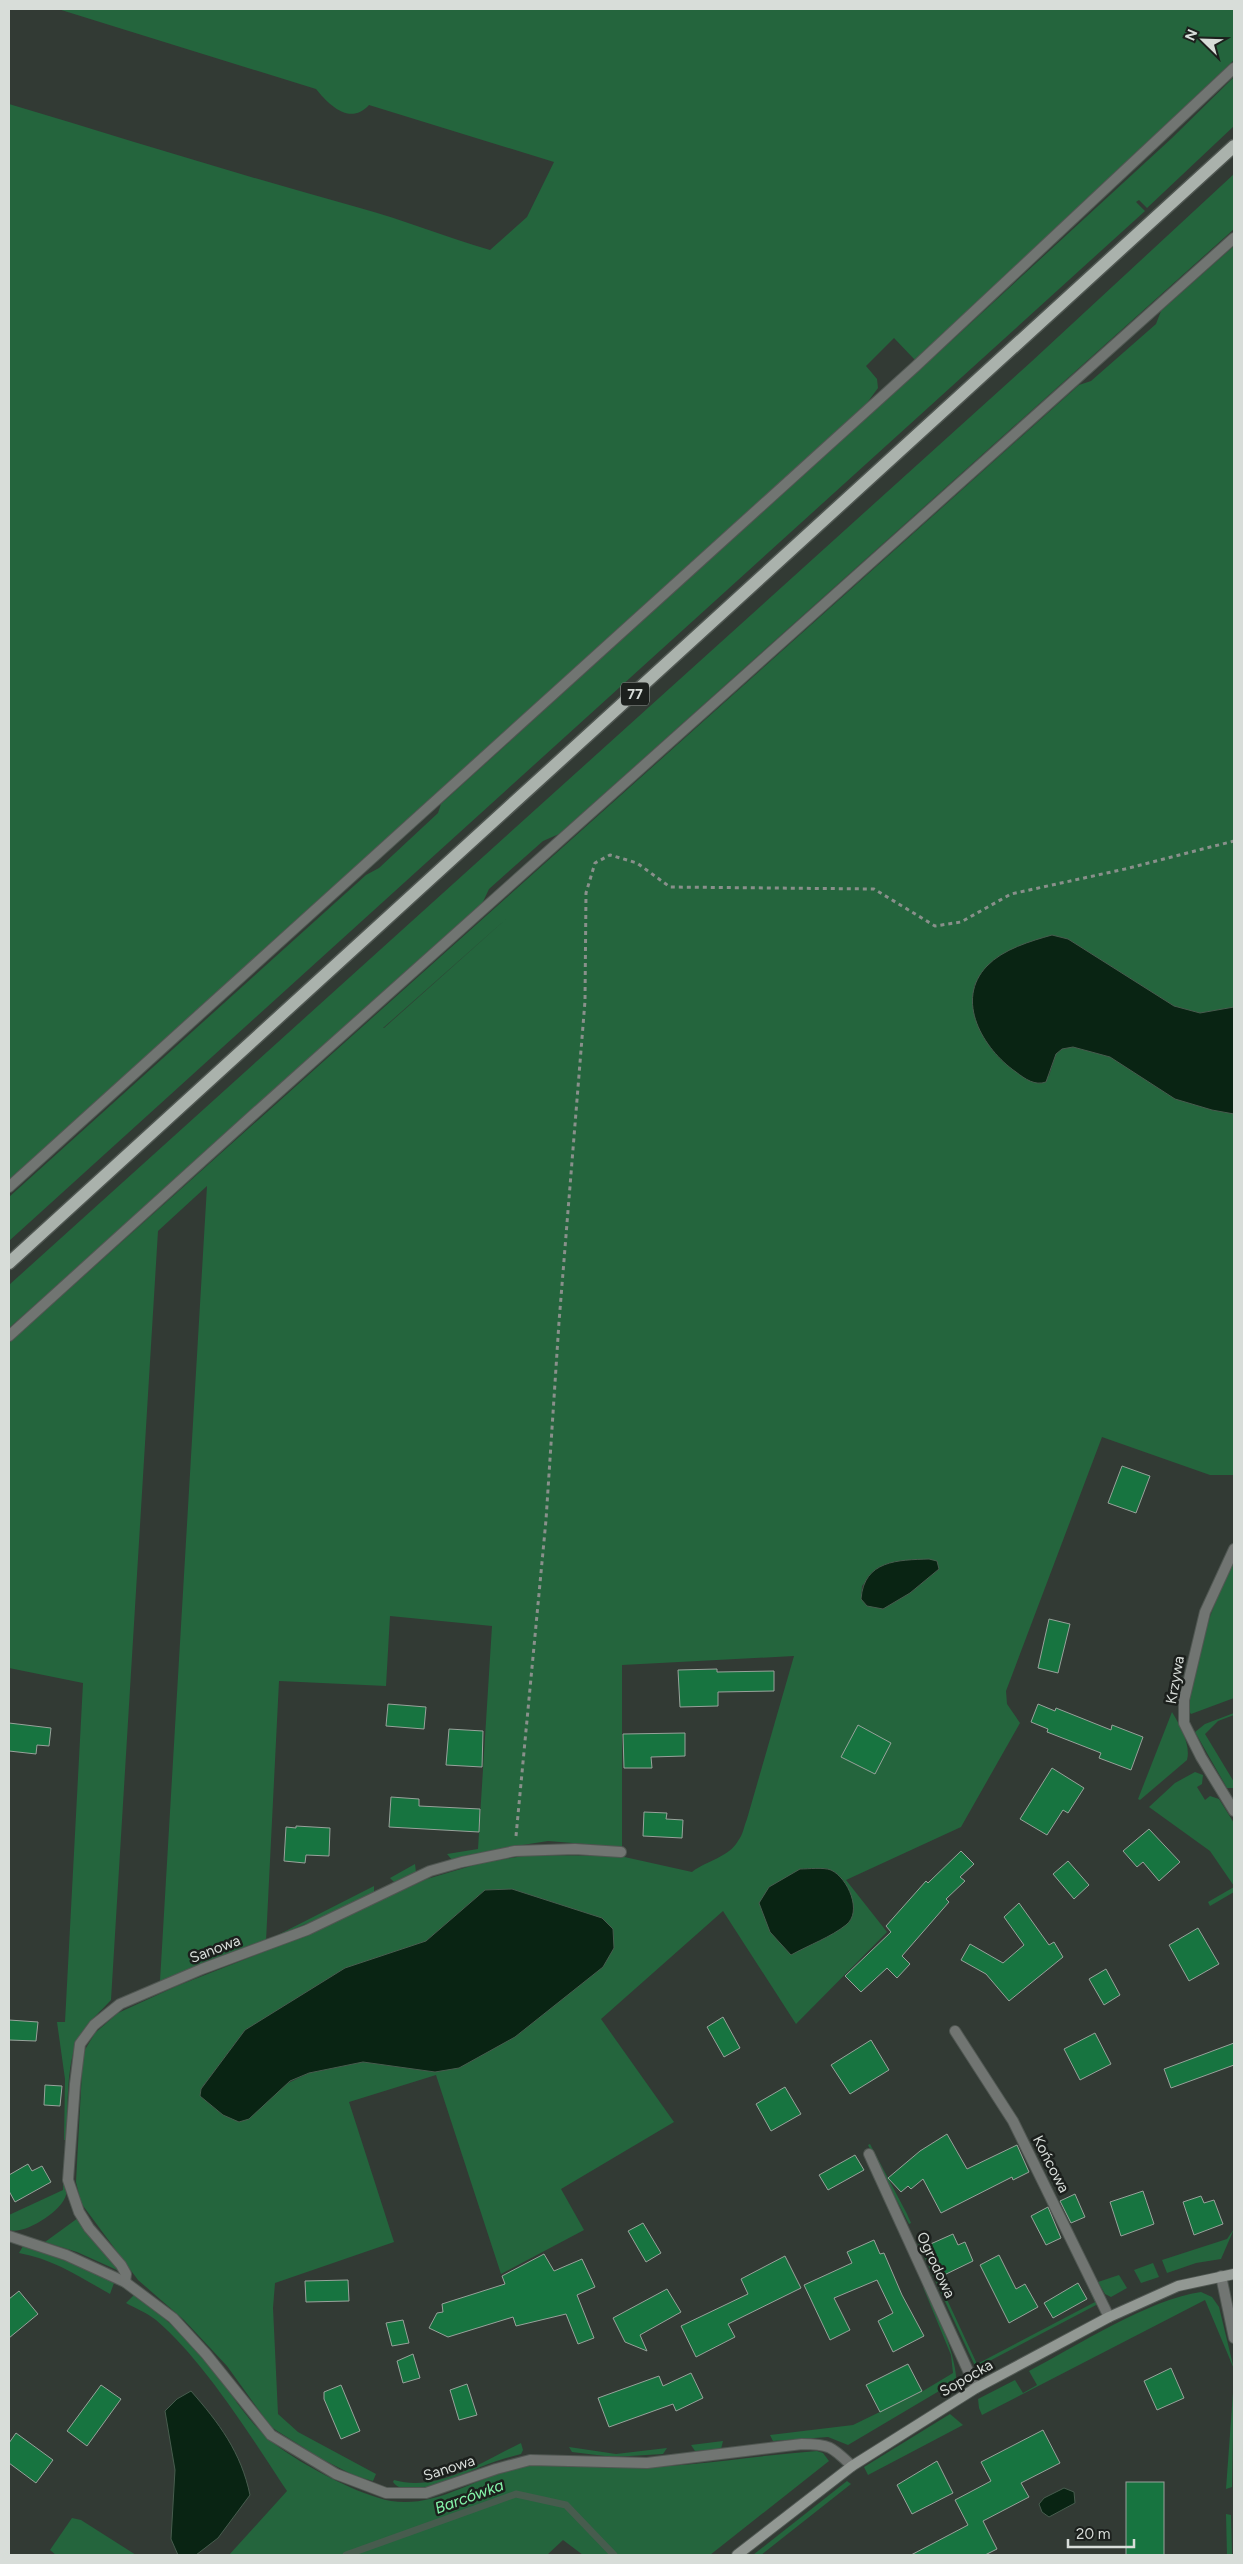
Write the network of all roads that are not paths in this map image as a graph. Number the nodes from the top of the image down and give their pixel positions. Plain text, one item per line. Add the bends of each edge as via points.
1 (1234, 68) edge
2 (1234, 146) edge
3 (1234, 238) edge
4 (9, 1187) edge
5 (9, 1263) edge
6 (9, 1336) edge
7 (1234, 1549) edge
8 (1234, 1811) edge
9 (621, 1852) dead end
10 (955, 2031) dead end
11 (869, 2154) dead end
12 (9, 2236) edge
13 (1234, 2274) edge
14 (1221, 2276) junction
15 (125, 2282) junction
16 (1109, 2317) junction
17 (1234, 2338) edge
18 (976, 2388) junction
19 (852, 2466) junction
20 (737, 2555) edge

1 - 4 street via 916,366
2 - 5 main road, 77
3 - 6 street
7 - 8 street, Krzywa via 1205,1612 1184,1700 1184,1723
9 - 15 street, Sanowa via 575,1849 515,1851 430,1872 307,1930 120,2004 94,2025 80,2044 68,2180 78,2212 121,2265 126,2274
10 - 16 street, Końcowa via 1013,2121
11 - 18 street, Ogrodowa
12 - 15 street, Sanowa via 66,2255
13 - 14 street, Sopocka
14 - 16 street, Sopocka via 1178,2286
14 - 17 street
15 - 19 street, Sanowa via 173,2318 271,2435 336,2474 386,2493 426,2493 496,2468 530,2460 647,2462 802,2444 822,2444 834,2449
16 - 18 street, Sopocka
18 - 19 street, Sopocka
19 - 20 street, Sopocka

